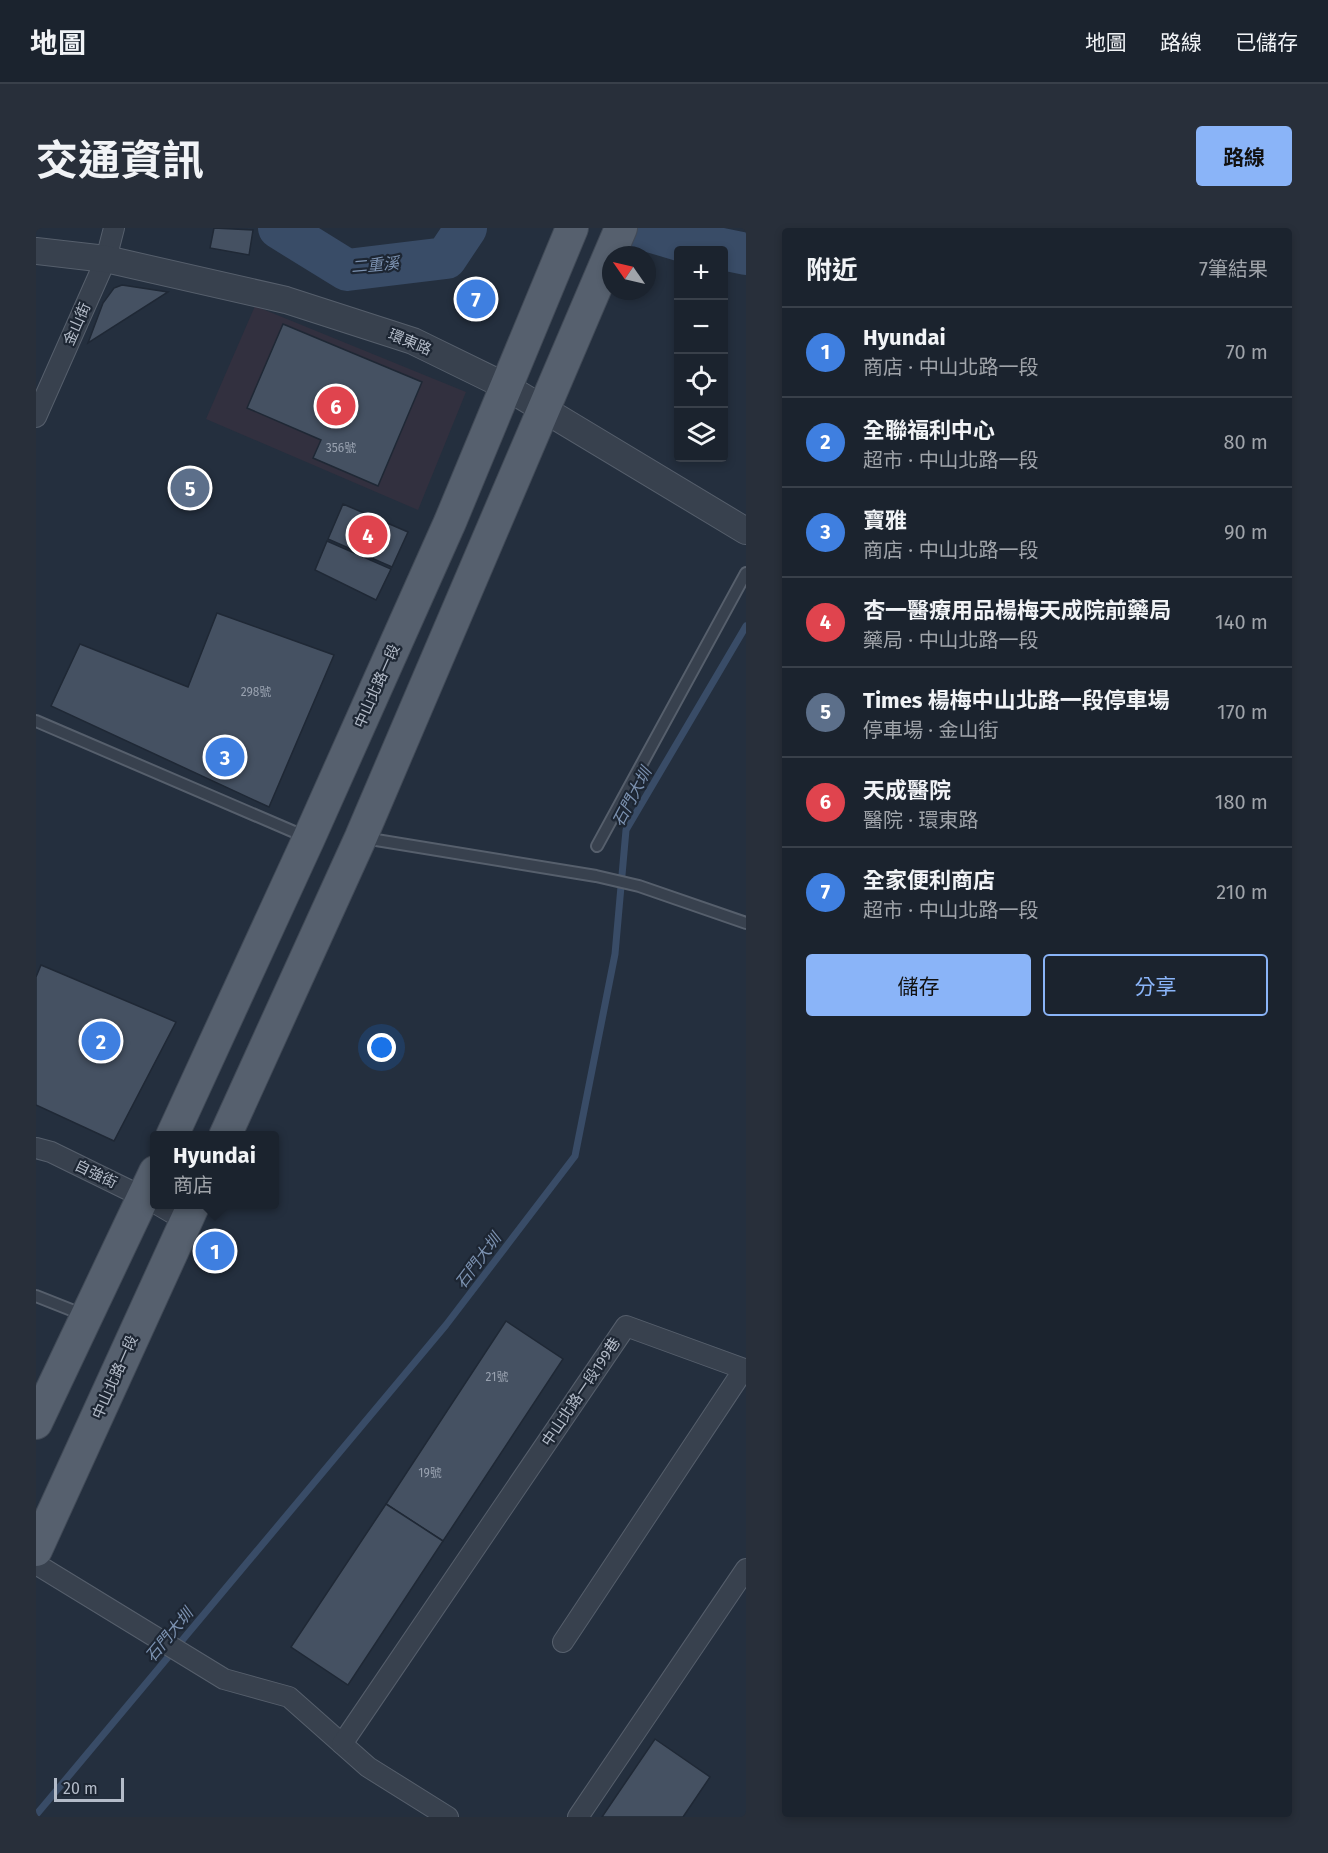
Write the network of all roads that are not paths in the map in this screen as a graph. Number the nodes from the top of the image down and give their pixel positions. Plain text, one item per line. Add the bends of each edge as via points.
1 (114, 228) edge
2 (571, 230) edge
3 (616, 239) edge
4 (36, 251) edge
5 (106, 259) junction
6 (505, 386) junction
7 (544, 410) junction
8 (36, 417) edge
9 (746, 531) edge
10 (746, 573) edge
11 (36, 721) edge
12 (361, 837) junction
13 (309, 838) junction
14 (597, 846) dead end
15 (746, 923) edge
16 (174, 1131) edge
17 (227, 1131) edge
18 (36, 1148) edge
19 (150, 1193) edge
20 (150, 1200) edge
21 (190, 1213) edge
22 (36, 1296) edge
23 (87, 1316) junction
24 (36, 1423) edge
25 (36, 1551) edge
26 (36, 1564) edge
27 (746, 1569) edge
28 (563, 1642) dead end
29 (342, 1744) junction
30 (448, 1817) edge
31 (578, 1817) edge

1 - 5 street, 金山街
2 - 6 main road, 中山北路一段
3 - 7 main road
4 - 5 street, 環東路
5 - 6 street, 環東路 via 286,300 413,341
5 - 8 street, 金山街
6 - 7 street, 環東路
6 - 13 main road, 中山北路一段 via 450,522
7 - 9 street, 環東路
7 - 12 main road
10 - 14 lane
11 - 13 lane
12 - 15 lane via 596,876 639,886
12 - 17 main road
13 - 16 main road, 中山北路一段
18 - 19 street, 自強街
20 - 23 main road
21 - 25 main road, 中山北路一段
22 - 23 lane
23 - 24 main road via 48,1386
26 - 29 street via 224,1679 289,1697
27 - 31 street
28 - 29 street, 中山北路一段199巷 via 744,1369 626,1326
29 - 30 street via 368,1767

